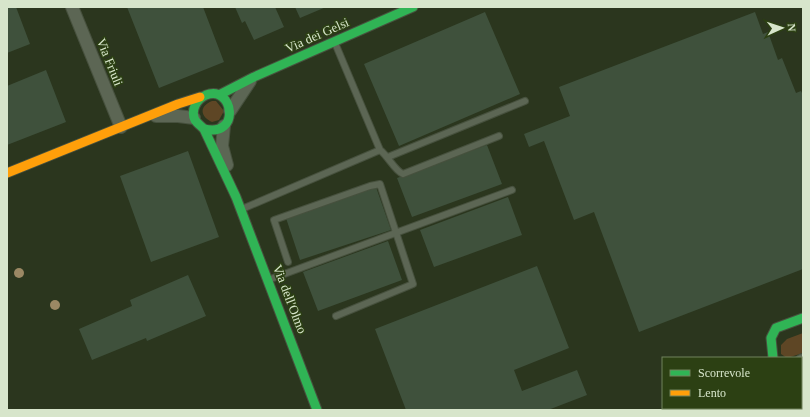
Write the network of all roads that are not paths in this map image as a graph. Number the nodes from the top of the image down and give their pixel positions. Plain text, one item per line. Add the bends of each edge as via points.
1 (72, 7) edge
2 (413, 7) edge
3 (334, 41) junction
4 (254, 77) junction
5 (219, 95) junction
6 (200, 97) junction
7 (525, 101) dead end
8 (230, 111) junction
9 (146, 117) junction
10 (194, 118) junction
11 (224, 126) junction
12 (121, 127) junction
13 (204, 129) junction
14 (499, 136) dead end
15 (380, 150) junction
16 (388, 157) junction
17 (7, 173) edge
18 (512, 190) dead end
19 (236, 197) junction
20 (241, 210) junction
21 (396, 232) junction
22 (288, 262) dead end
23 (268, 280) junction
24 (336, 316) dead end
25 (803, 318) edge
26 (773, 357) edge
27 (316, 410) edge

1 - 12 street, Via Friuli
2 - 3 street, Via dei Gelsi
3 - 4 street, Via dei Gelsi
3 - 15 lane
4 - 5 street, Via dei Gelsi
4 - 8 street
5 - 6 street via 209,93
5 - 8 street via 227,101
6 - 9 street
6 - 10 street via 195,103
7 - 16 lane
8 - 11 street via 229,119
9 - 10 street
9 - 12 street
10 - 13 street
11 - 13 street via 215,131
11 - 19 street, Via dell'Olmo via 222,146
12 - 17 street
13 - 19 street, Via dell'Olmo
14 - 16 lane via 403,174 398,172
15 - 16 lane
15 - 20 lane
18 - 21 lane
19 - 20 street, Via dell'Olmo
20 - 23 street, Via dell'Olmo
21 - 22 lane via 380,184 370,186 274,220
21 - 23 lane
21 - 24 lane via 414,284
23 - 27 street, Via dell'Olmo
25 - 26 street via 776,328 772,335

